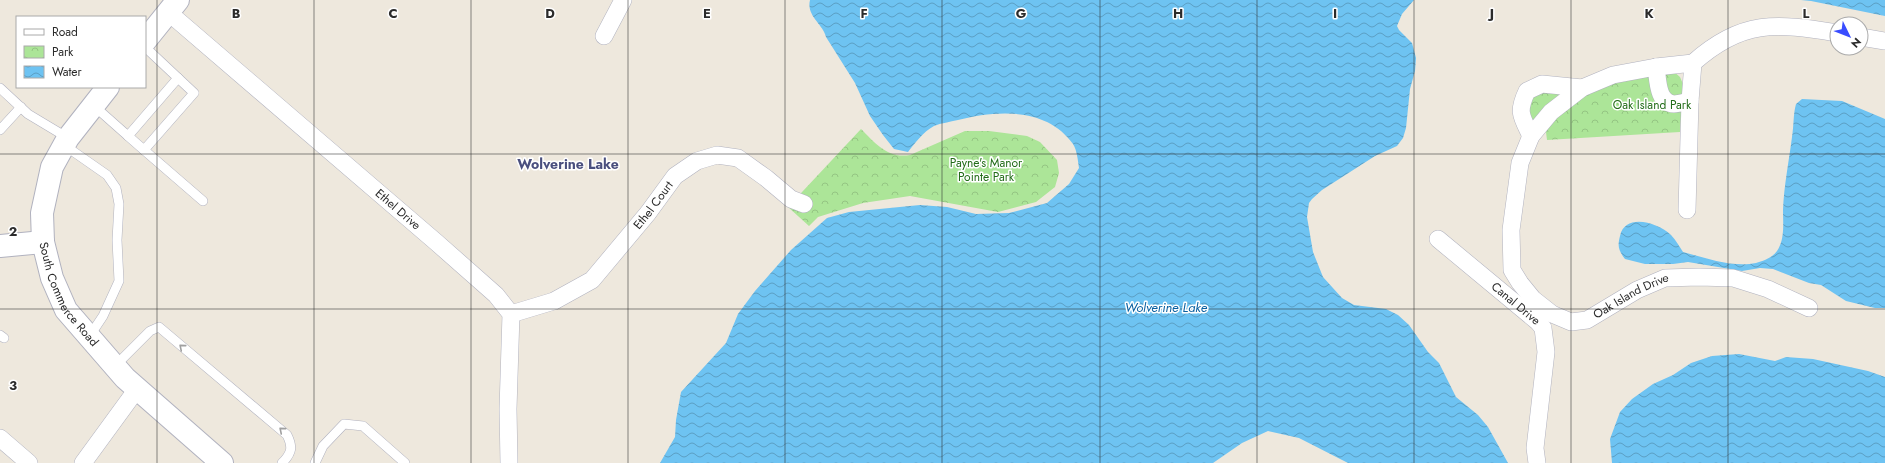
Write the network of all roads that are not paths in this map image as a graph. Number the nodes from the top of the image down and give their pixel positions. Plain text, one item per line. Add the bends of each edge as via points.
1 (623, 0) edge
2 (173, 6) edge
3 (1829, 33) edge
4 (604, 36) dead end
5 (1869, 38) edge
6 (146, 40) edge
7 (1885, 41) edge
8 (146, 48) edge
9 (1693, 64) junction
10 (1656, 67) junction
11 (178, 78) junction
12 (0, 88) edge
13 (107, 88) edge
14 (1582, 88) junction
15 (1690, 101) junction
16 (93, 105) junction
17 (21, 107) junction
18 (0, 130) edge
19 (128, 136) junction
20 (1530, 136) junction
21 (66, 142) junction
22 (144, 150) junction
23 (203, 202) dead end
24 (804, 204) dead end
25 (1687, 210) dead end
26 (1438, 239) dead end
27 (43, 242) junction
28 (0, 245) edge
29 (1529, 305) junction
30 (1809, 308) dead end
31 (511, 314) junction
32 (89, 337) junction
33 (115, 367) junction
34 (137, 389) junction
35 (0, 438) edge
36 (30, 463) edge
37 (83, 463) edge
38 (222, 463) edge
39 (282, 463) edge
40 (315, 463) edge
41 (405, 463) edge
42 (509, 463) edge
43 (1537, 463) edge

1 - 4 street
2 - 6 street
2 - 31 street, Ethel Drive via 496,295
3 - 9 street via 1793,26 1761,27 1732,36 1711,48
5 - 7 street
8 - 11 lane
9 - 10 street, Oak Island Drive
9 - 15 street
10 - 14 street, Oak Island Drive via 1613,75
10 - 15 street via 1661,95 1666,101 1674,104
11 - 19 lane
11 - 22 lane via 194,93
12 - 17 lane
13 - 16 street, South Commerce Road
14 - 20 street, Oak Island Drive via 1551,112
14 - 20 street, Oak Island Drive via 1542,84 1527,91 1520,104 1522,118
15 - 25 street
16 - 19 lane
16 - 21 street, South Commerce Road
17 - 18 lane
17 - 21 lane
19 - 22 lane
20 - 29 street, Oak Island Drive via 1520,163 1510,249 1512,270
21 - 27 street, South Commerce Road via 52,167 42,213
21 - 32 lane via 107,175 116,188 120,204 117,240 118,281 103,316
22 - 23 lane
24 - 31 street, Ethel Court via 791,199 738,158 717,155 697,161 675,176 592,280 554,301
26 - 29 street, Canal Drive
27 - 28 street
27 - 32 street, South Commerce Road via 52,278 66,310
29 - 30 street, Oak Island Drive via 1561,319 1579,322 1587,320 1637,290 1665,278 1699,277 1733,278
29 - 43 street, Canal Drive via 1543,328 1546,352 1535,448
31 - 42 street
32 - 33 street, South Commerce Road
33 - 34 street, South Commerce Road
39 -> 33 lane via 289,456 292,444 287,435 159,328 150,331
34 - 37 street
34 - 38 street, South Commerce Road
35 - 36 street
40 - 41 lane via 323,446 344,424 363,426

